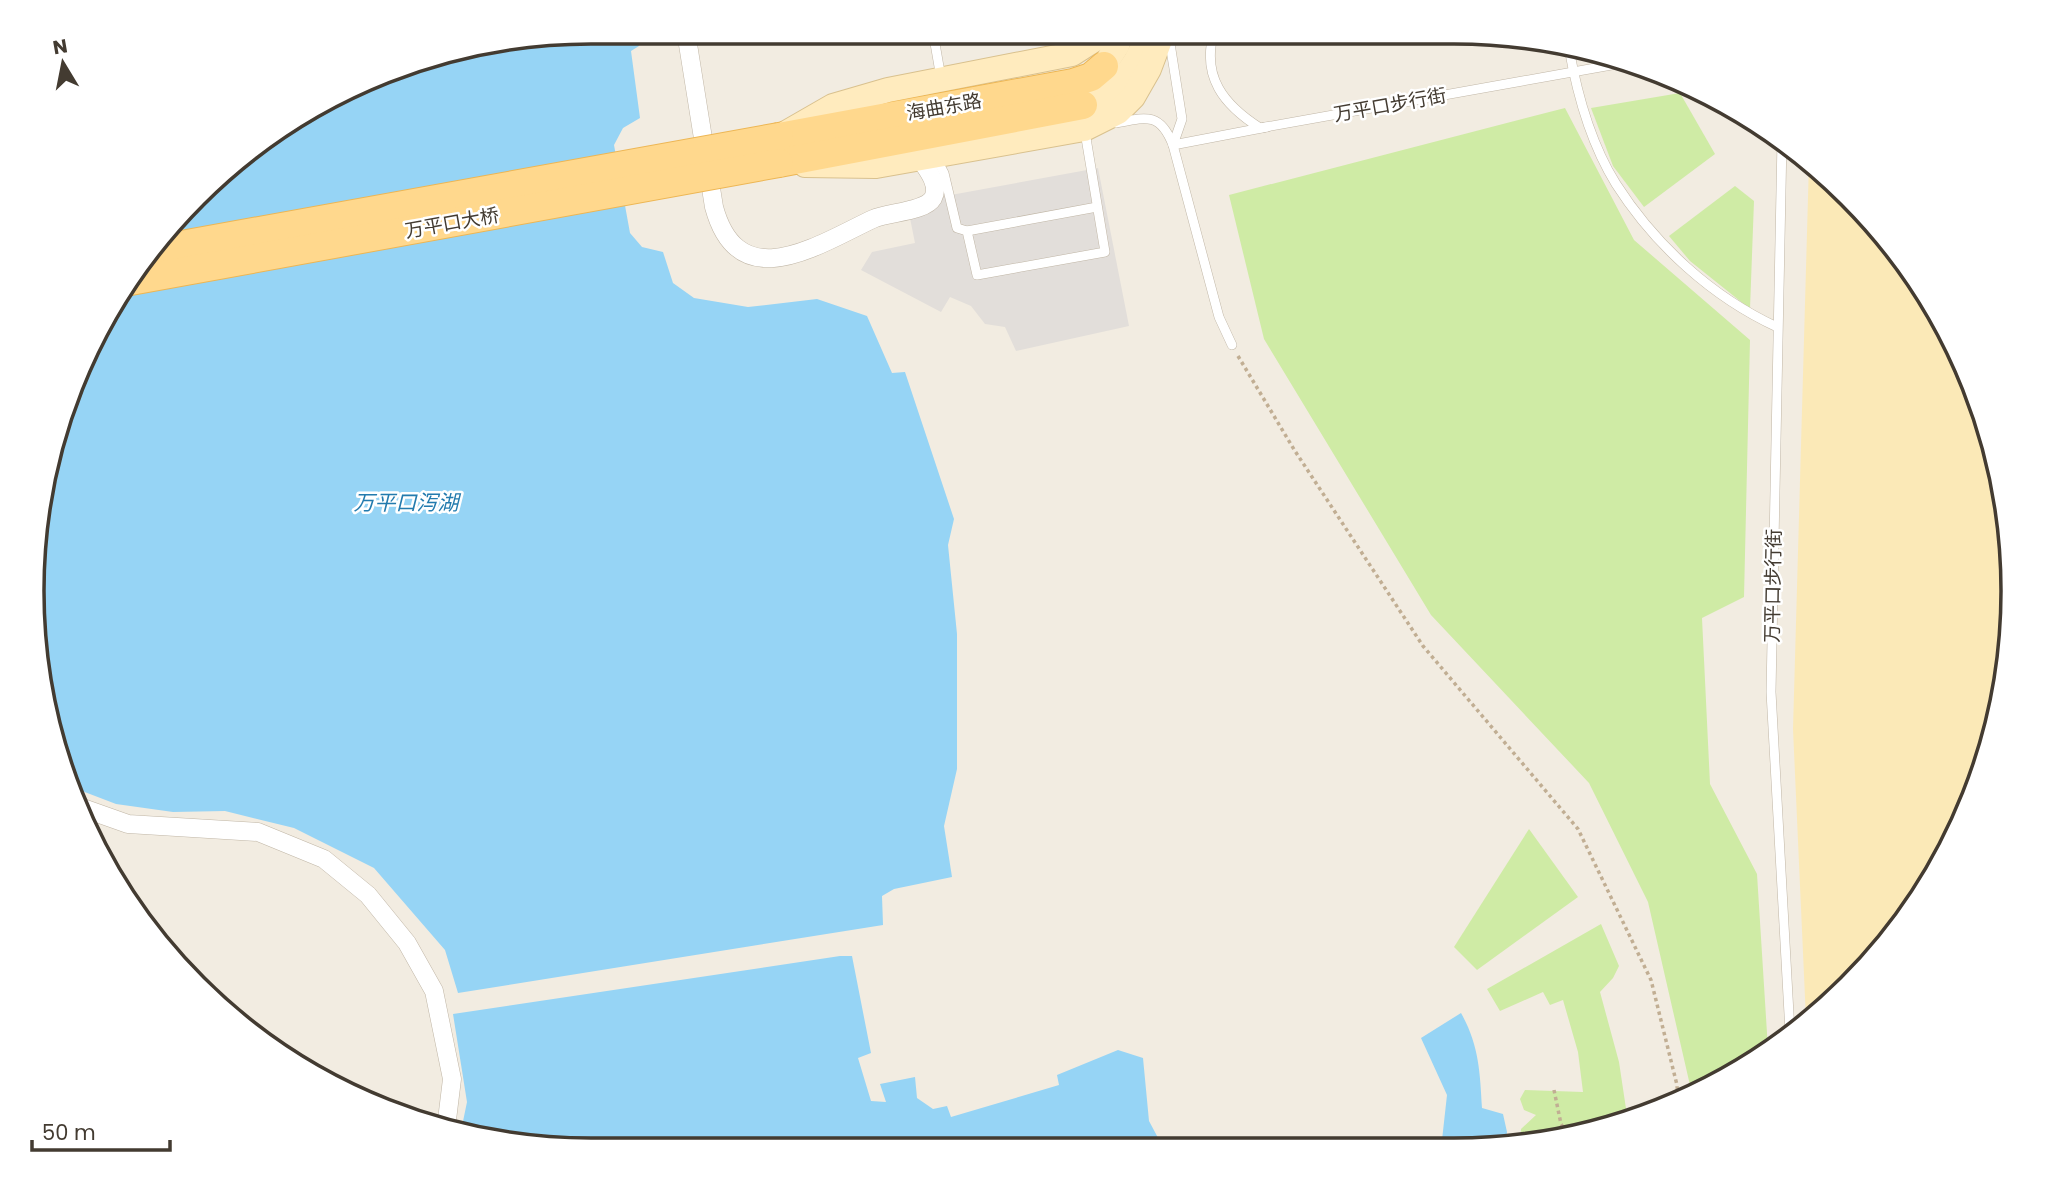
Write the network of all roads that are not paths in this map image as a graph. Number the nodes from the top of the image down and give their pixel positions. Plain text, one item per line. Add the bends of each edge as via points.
1 (688, 44) edge
2 (935, 44) edge
3 (1088, 44) edge
4 (1118, 44) edge
5 (1144, 44) edge
6 (1158, 44) edge
7 (1170, 44) edge
8 (1212, 44) edge
9 (1570, 56) edge
10 (1104, 66) joint
11 (1608, 66) edge
12 (1573, 72) junction
13 (942, 80) junction
14 (1084, 117) junction
15 (1267, 127) junction
16 (1173, 145) junction
17 (779, 150) junction
18 (1782, 153) edge
19 (928, 158) junction
20 (1097, 207) junction
21 (967, 231) junction
22 (165, 248) edge
23 (142, 279) edge
24 (1777, 327) junction
25 (1232, 345) road end
26 (90, 810) edge
27 (1789, 1023) edge
28 (447, 1119) edge

1 - 19 street via 714,207 731,243 748,254 793,256 876,218 927,205 934,196
2 - 13 lane
3 - 13 street via 1072,54
4 - 10 street
5 - 14 street via 1131,68
6 - 14 street via 1133,97 1118,112
7 - 16 lane via 1182,119
8 - 15 lane via 1210,61 1223,98 1239,115 1260,128
9 - 12 lane
10 - 17 main road, 海曲东路 via 1073,83
11 - 12 lane, 万平口步行街
12 - 15 lane, 万平口步行街
12 - 24 lane via 1592,135 1615,183 1643,220 1674,256 1712,289 1747,314
13 - 17 street via 833,106
14 - 16 lane via 1158,121
14 - 17 main road, 海曲东路
14 - 19 street
14 - 20 lane
15 - 16 lane, 万平口步行街
16 - 25 lane via 1219,317
17 - 19 street via 876,166
17 - 22 main road, 万平口大桥, bridge
17 - 23 main road, 万平口大桥, bridge
18 - 24 lane, 万平口步行街
19 - 21 lane via 944,173 957,228
20 - 21 lane
20 - 21 lane via 1105,252 977,275
24 - 27 lane, 万平口步行街 via 1771,692
26 - 28 street via 128,824 258,832 324,859 368,895 407,943 434,991 452,1079

